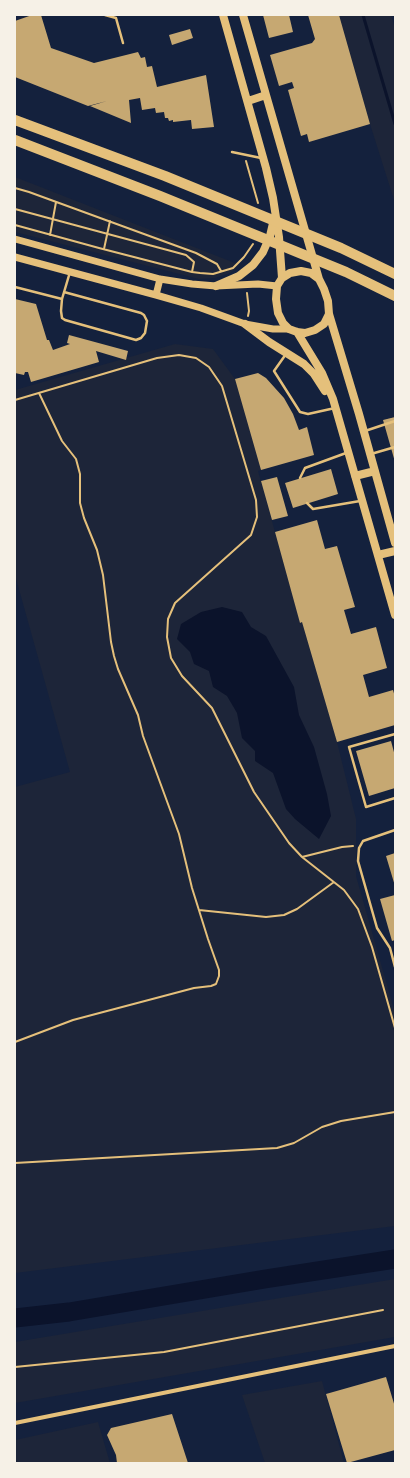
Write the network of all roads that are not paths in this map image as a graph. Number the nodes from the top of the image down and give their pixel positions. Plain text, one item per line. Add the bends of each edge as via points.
1 (105, 15) edge
2 (223, 15) edge
3 (243, 15) edge
4 (115, 16) edge
5 (123, 42) dead end
6 (266, 95) junction
7 (248, 101) junction
8 (15, 120) edge
9 (15, 140) edge
10 (232, 152) dead end
11 (263, 159) junction
12 (274, 202) junction
13 (15, 239) edge
14 (15, 257) edge
15 (70, 272) junction
16 (395, 274) edge
17 (282, 278) junction
18 (160, 279) junction
19 (319, 279) junction
20 (216, 286) junction
21 (277, 286) junction
22 (15, 287) edge
23 (64, 292) junction
24 (156, 295) junction
25 (395, 296) edge
26 (62, 299) junction
27 (329, 314) junction
28 (245, 324) junction
29 (293, 331) junction
30 (287, 352) junction
31 (333, 399) junction
32 (336, 408) junction
33 (395, 421) edge
34 (364, 431) junction
35 (395, 447) edge
36 (348, 452) junction
37 (370, 454) junction
38 (375, 471) junction
39 (355, 476) junction
40 (300, 478) dead end
41 (362, 501) junction
42 (307, 503) dead end
43 (395, 543) edge
44 (395, 551) edge
45 (378, 555) junction
46 (395, 615) edge
47 (395, 734) edge
48 (395, 798) edge
49 (395, 830) edge
50 (395, 967) edge
51 (395, 1346) edge
52 (15, 1423) edge

1 - 4 lane
2 - 7 main road
3 - 6 main road
4 - 5 lane
6 - 7 main road
6 - 19 main road
7 - 11 main road
8 - 16 highway via 165,176 341,248
9 - 25 highway via 346,272
10 - 11 lane
11 - 12 main road
12 - 17 main road
12 - 20 main road via 272,231 263,252 253,265 239,276
13 - 18 street
14 - 15 street
15 - 23 lane
15 - 24 street
17 - 19 main road via 290,272 301,271 311,273
17 - 21 main road
18 - 20 street
18 - 24 street
19 - 27 main road via 328,301
20 - 21 street
21 - 29 main road via 278,313 283,323
22 - 26 lane
23 - 26 lane
23 - 26 lane via 141,313 147,320 146,333 136,340 69,322 62,318
24 - 28 street
27 - 29 main road via 324,324 315,330 305,333
27 - 34 main road
28 - 29 street
28 - 30 main road
29 - 31 main road via 322,373
30 - 31 main road via 314,374
30 - 32 lane via 274,371 300,412 308,414
31 - 32 main road
32 - 36 main road
33 - 34 lane
34 - 37 main road
35 - 37 lane
36 - 39 main road
36 - 40 lane via 305,468
37 - 38 main road
38 - 39 main road
38 - 43 main road
39 - 41 main road
41 - 42 lane via 313,509
41 - 45 main road
44 - 45 main road
45 - 46 main road
47 - 48 lane via 349,747 366,807
49 - 50 lane via 363,841 359,848 358,860 377,928 390,948
51 - 52 street

